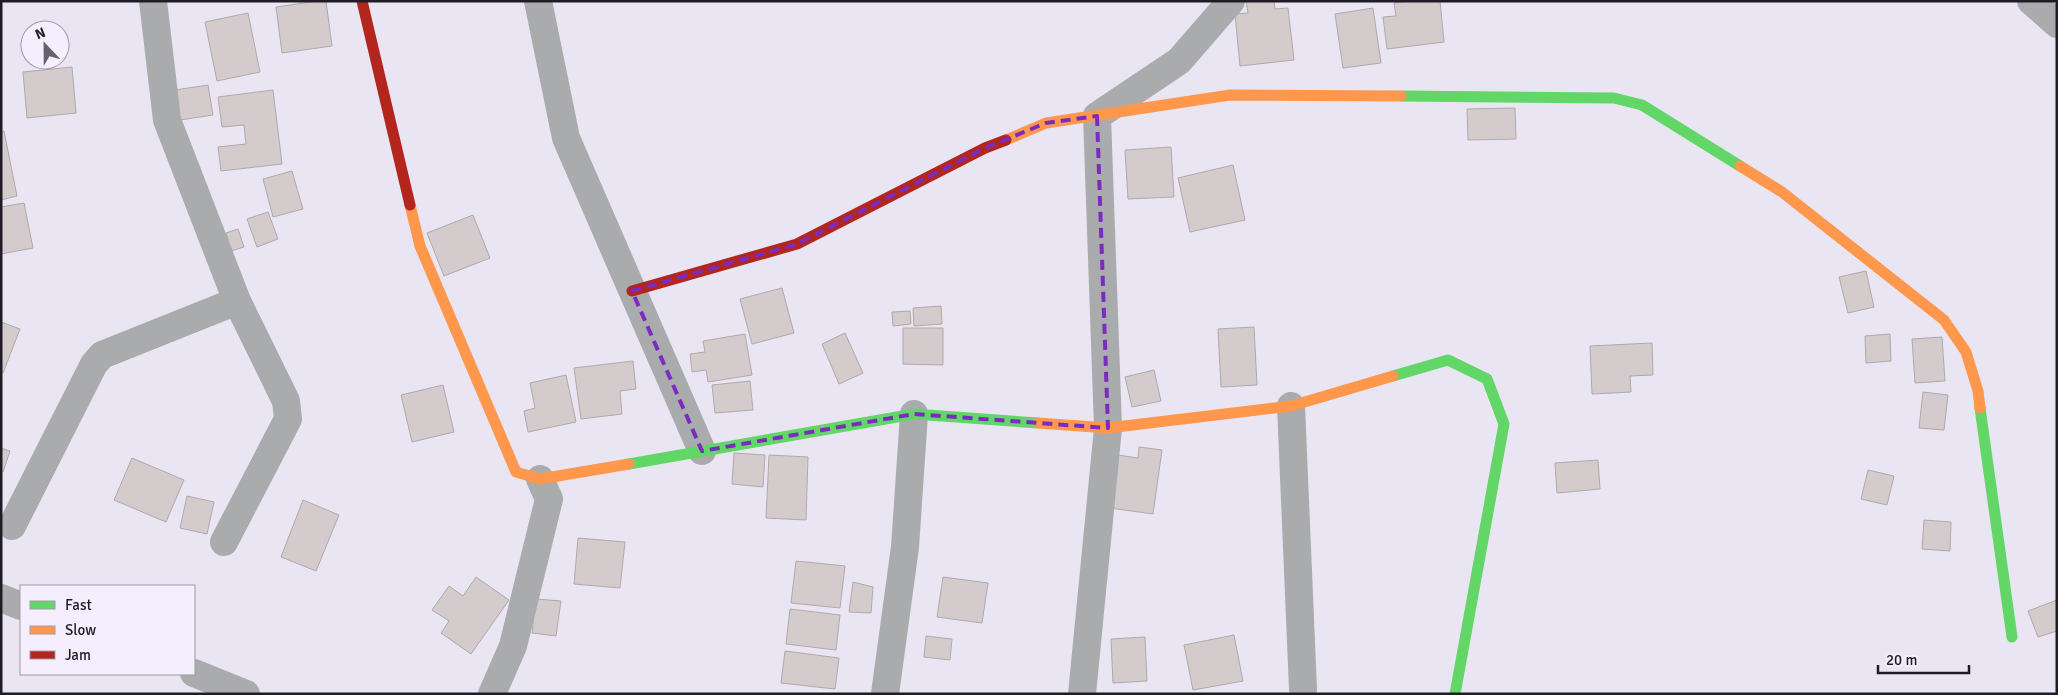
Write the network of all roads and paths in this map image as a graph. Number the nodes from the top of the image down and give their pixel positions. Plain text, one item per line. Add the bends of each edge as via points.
1 (153, 1) edge
2 (362, 1) edge
3 (538, 1) edge
4 (1231, 1) edge
5 (2031, 1) edge
6 (2057, 24) edge
7 (1097, 116) junction
8 (632, 291) junction
9 (237, 301) junction
10 (1291, 406) junction
11 (914, 414) junction
12 (1108, 428) junction
13 (702, 451) junction
14 (540, 479) junction
15 (12, 526) dead end
16 (224, 542) dead end
17 (1, 598) edge
18 (20, 606) edge
19 (2012, 637) dead end
20 (195, 673) edge
21 (1302, 689) dead end
22 (246, 694) edge
23 (492, 694) edge
24 (885, 694) edge
25 (1082, 694) edge
26 (1455, 694) edge

1 - 9 street via 168,120
2 - 14 street via 420,246 516,472
3 - 8 street via 566,138
4 - 7 street via 1180,61
5 - 6 street
7 - 8 street via 1046,123 985,148 798,244
7 - 12 street
7 - 19 street via 1230,95 1614,98 1642,104 1782,192 1944,320 1966,352 1978,391
8 - 13 street
9 - 15 street via 102,355 94,364
9 - 16 street via 286,401 288,419
10 - 12 street
10 - 21 street
10 - 26 street via 1448,360 1487,379 1504,424
11 - 12 street
11 - 13 street
11 - 24 street via 905,547
12 - 25 street
13 - 14 street
14 - 23 street via 549,499 514,646
17 - 18 street
20 - 22 street

